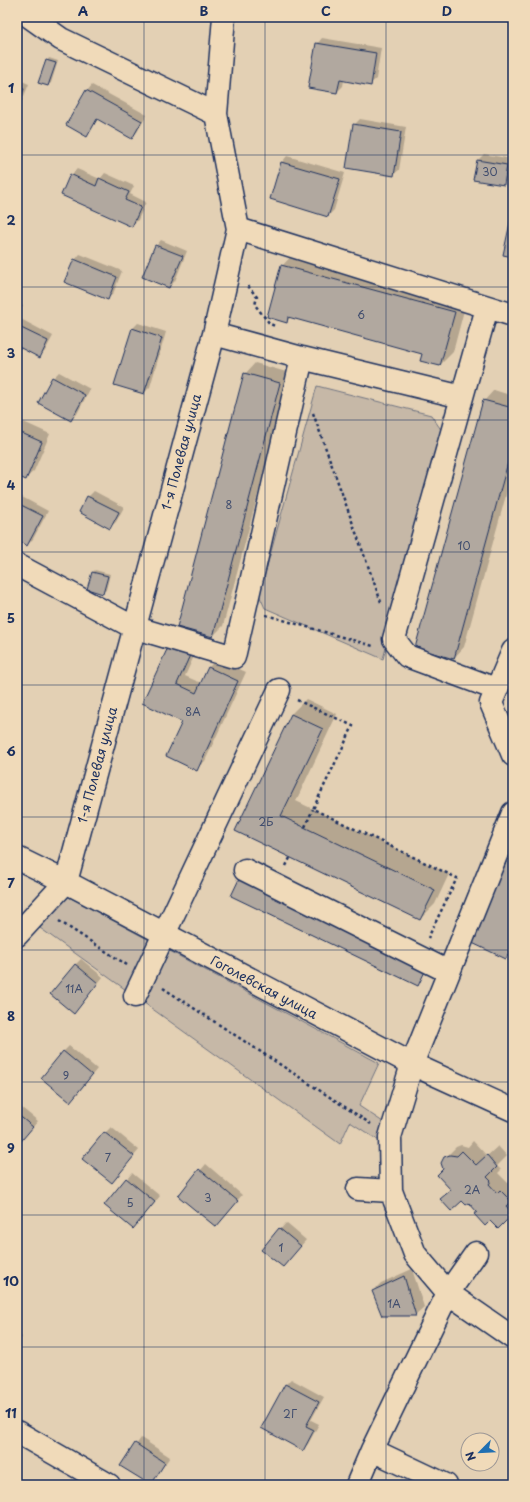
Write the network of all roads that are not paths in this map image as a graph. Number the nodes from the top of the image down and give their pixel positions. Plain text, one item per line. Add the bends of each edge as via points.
1 (30, 17) edge
2 (224, 17) edge
3 (216, 114) junction
4 (238, 229) junction
5 (487, 308) junction
6 (513, 315) edge
7 (214, 334) junction
8 (302, 358) junction
9 (462, 397) junction
10 (17, 566) edge
11 (133, 627) junction
12 (513, 651) edge
13 (496, 689) junction
14 (278, 690) road end
15 (513, 755) edge
16 (513, 813) edge
17 (17, 858) edge
18 (244, 870) dead end
19 (66, 882) junction
20 (163, 933) junction
21 (17, 935) edge
22 (449, 972) junction
23 (135, 996) dead end
24 (412, 1064) junction
25 (415, 1095) dead end
26 (513, 1110) edge
27 (358, 1189) dead end
28 (391, 1191) junction
29 (476, 1253) dead end
30 (448, 1293) junction
31 (513, 1338) edge
32 (17, 1432) edge
33 (372, 1450) junction
34 (109, 1485) edge
35 (357, 1485) edge
36 (446, 1485) edge

1 - 3 street via 61,39
2 - 3 street, 1-я Полевая улица
3 - 4 street, 1-я Полевая улица
4 - 5 street
4 - 7 street, 1-я Полевая улица
5 - 6 street
5 - 9 street
7 - 8 street
7 - 11 street, 1-я Полевая улица
8 - 9 street
8 - 11 street via 234,657
9 - 13 street via 400,647
10 - 11 street
11 - 19 street, 1-я Полевая улица
12 - 13 street
13 - 15 street via 491,702
14 - 20 street
16 - 22 street
17 - 19 street, Гоголевская улица
18 - 22 street
19 - 20 street, Гоголевская улица
19 - 21 street
20 - 23 street
20 - 24 street, Гоголевская улица
22 - 24 street
24 - 25 street
24 - 26 street, Гоголевская улица
24 - 28 street via 390,1137
27 - 28 street
28 - 30 street via 415,1254
29 - 30 street
30 - 31 street
30 - 33 street
32 - 34 street
33 - 35 street
33 - 36 street

